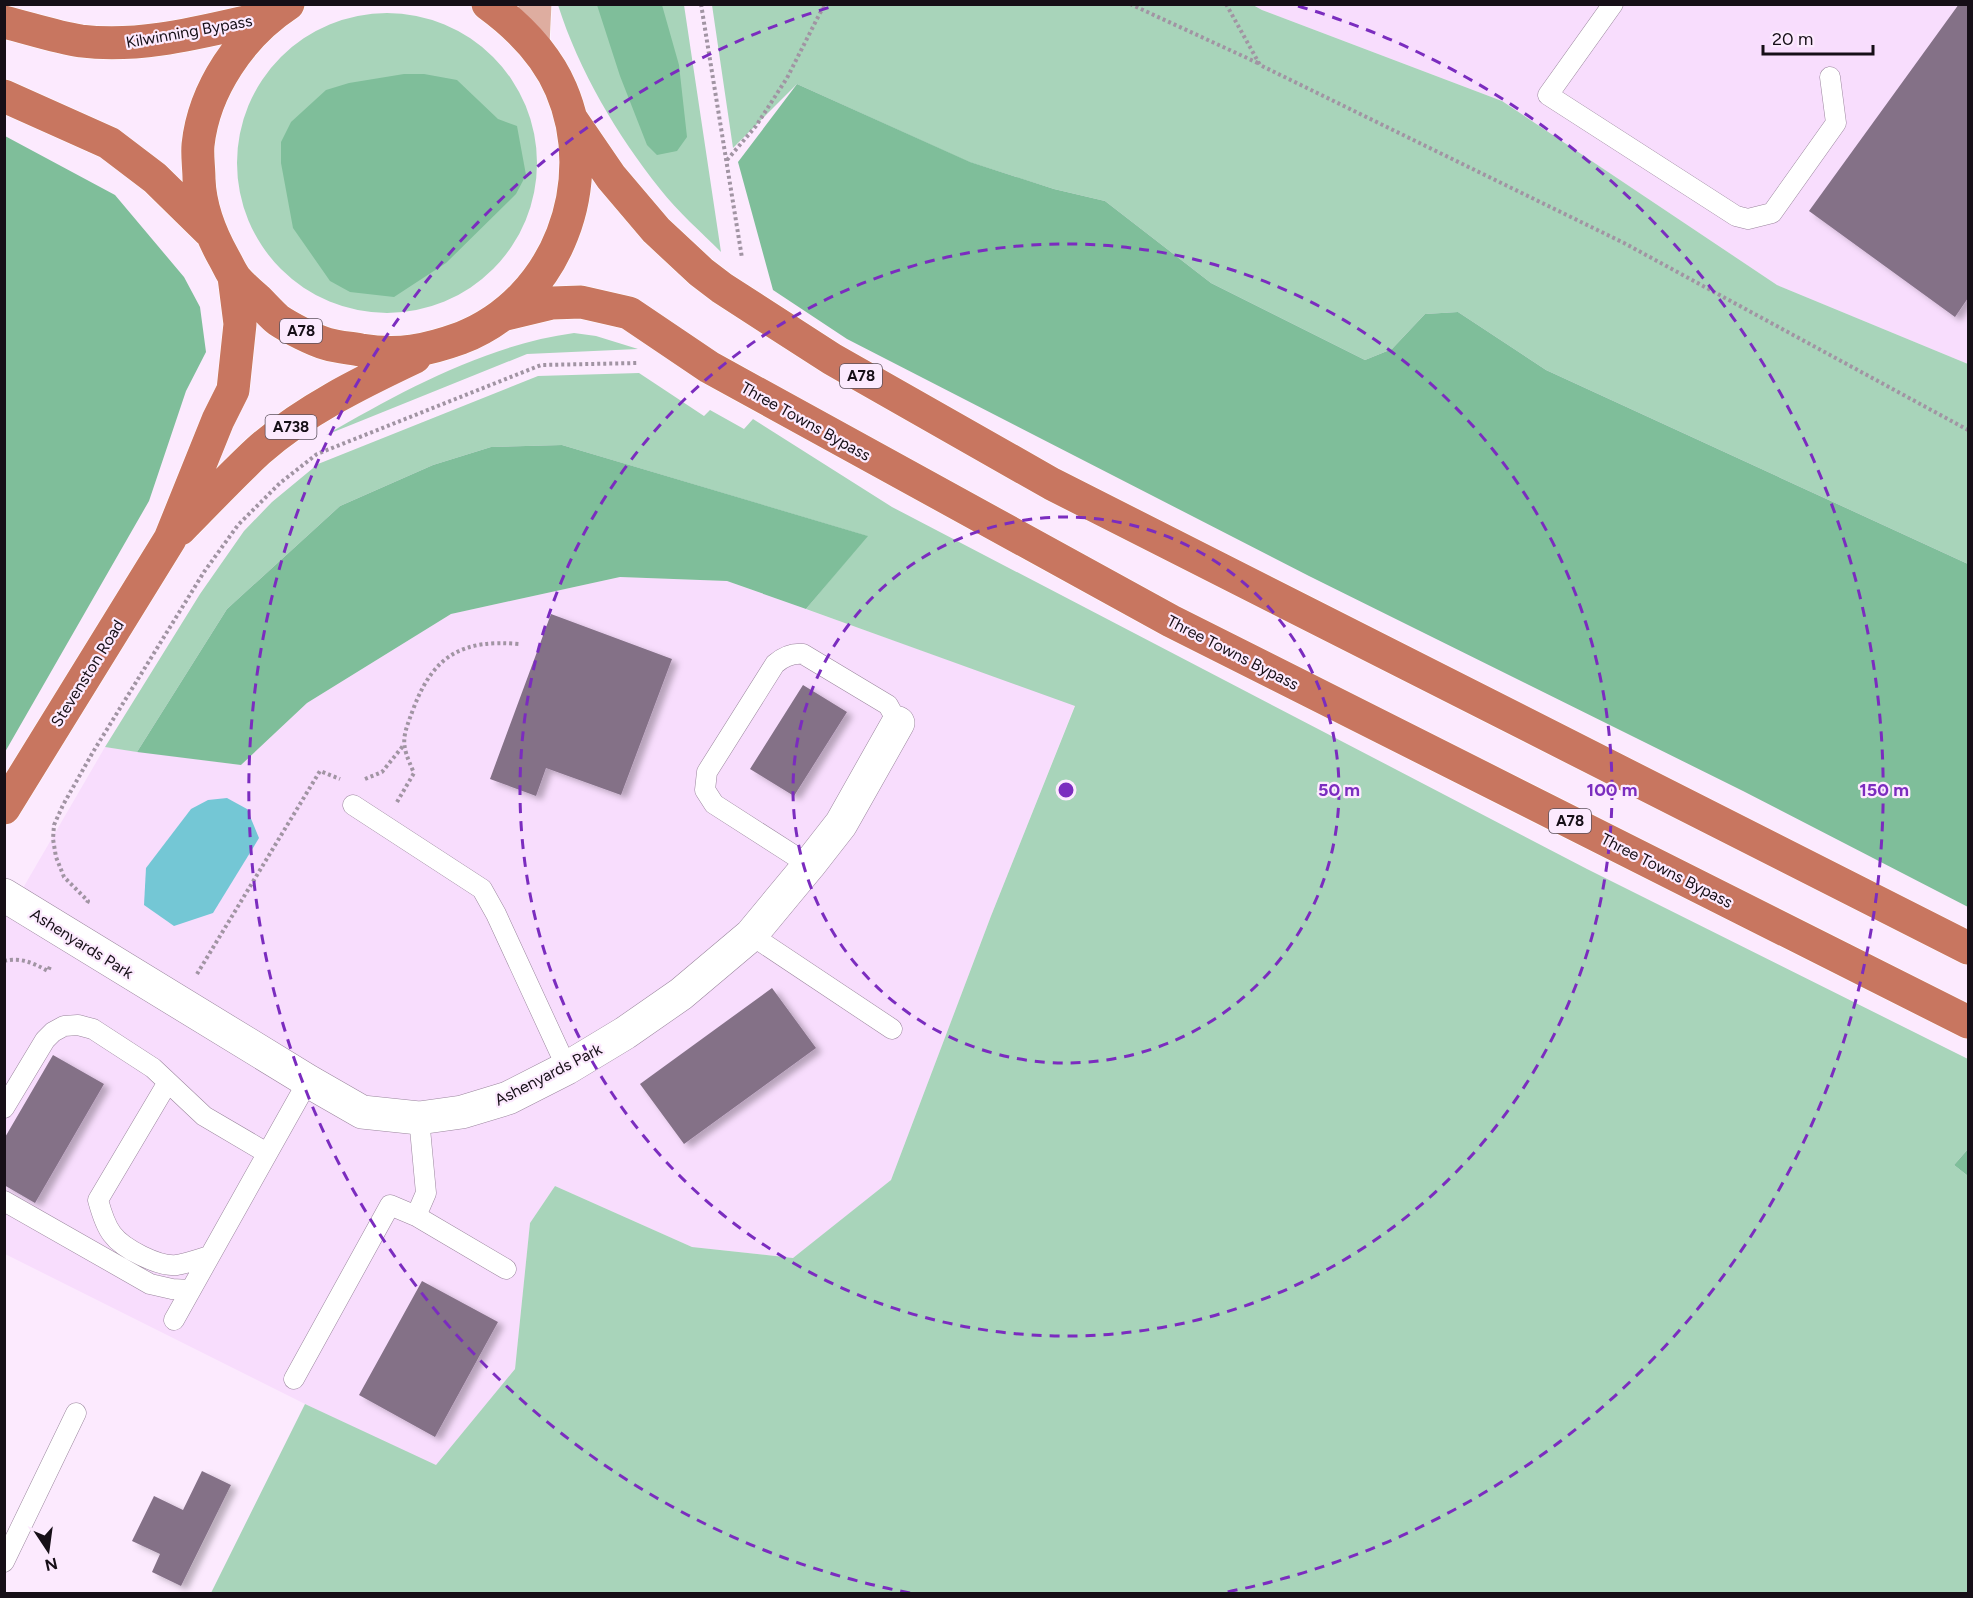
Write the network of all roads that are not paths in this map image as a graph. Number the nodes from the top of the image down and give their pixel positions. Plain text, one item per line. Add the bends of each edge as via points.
1 (488, 4) edge
2 (535, 4) edge
3 (1613, 4) edge
4 (278, 11) edge
5 (4, 22) edge
6 (533, 44) junction
7 (1830, 77) dead end
8 (4, 96) edge
9 (572, 120) junction
10 (209, 231) junction
11 (234, 277) junction
12 (502, 315) junction
13 (435, 348) junction
14 (170, 539) junction
15 (898, 723) joint
16 (354, 805) dead end
17 (4, 808) edge
18 (809, 865) junction
19 (4, 895) edge
20 (751, 935) junction
21 (1968, 948) edge
22 (1968, 1022) edge
23 (892, 1029) dead end
24 (567, 1068) junction
25 (308, 1081) junction
26 (168, 1082) junction
27 (4, 1108) edge
28 (419, 1119) junction
29 (267, 1153) junction
30 (4, 1201) edge
31 (416, 1216) junction
32 (209, 1256) junction
33 (506, 1269) dead end
34 (190, 1290) junction
35 (174, 1320) dead end
36 (294, 1379) dead end
37 (76, 1413) dead end
38 (4, 1562) edge

1 - 6 highway, A78
2 - 6 main road
3 - 7 lane via 1548,95 1726,210 1748,219 1772,213 1836,123
4 - 5 highway, Kilwinning Bypass / A78 via 212,30 124,43 80,41
4 - 10 highway, A78 via 236,51 207,107 198,146 200,193
6 - 9 highway, A78 via 560,87
8 - 10 highway, A78 via 109,143 155,178
9 - 12 highway, A78 via 577,155 575,191 565,230 547,267 529,291
9 - 21 highway, A78 via 611,177 656,230 701,272 832,359 1052,484
10 - 11 highway, A78
11 - 13 highway, A78 via 278,320 326,344 384,354
11 - 14 highway, A738 via 240,324 233,390
12 - 13 highway, A78 via 476,332
12 - 22 highway, Three Towns Bypass / A78 via 552,303 581,302 629,313 709,367 1171,621
13 - 14 highway, A738 via 359,384 294,425 259,451
14 - 17 highway, Stevenston Road / A738
15 - 18 street, Ashenyards Park via 841,824
15 - 18 lane via 888,705 803,654 796,653 775,664 708,772 705,790 714,804
16 - 24 lane via 482,889
18 - 20 street, Ashenyards Park
19 - 25 street, Ashenyards Park
20 - 23 lane
20 - 24 street, Ashenyards Park via 681,994
24 - 28 street, Ashenyards Park via 485,1106
25 - 28 street, Ashenyards Park via 362,1112
25 - 29 lane
26 - 27 lane via 93,1029 64,1026 45,1040
26 - 29 lane via 204,1116
26 - 32 lane via 98,1200 118,1242 151,1260 161,1265 177,1265
28 - 31 lane via 426,1193
29 - 32 lane
30 - 34 lane via 150,1284
31 - 33 lane
31 - 36 lane via 390,1205
32 - 34 lane
34 - 35 lane
37 - 38 lane

